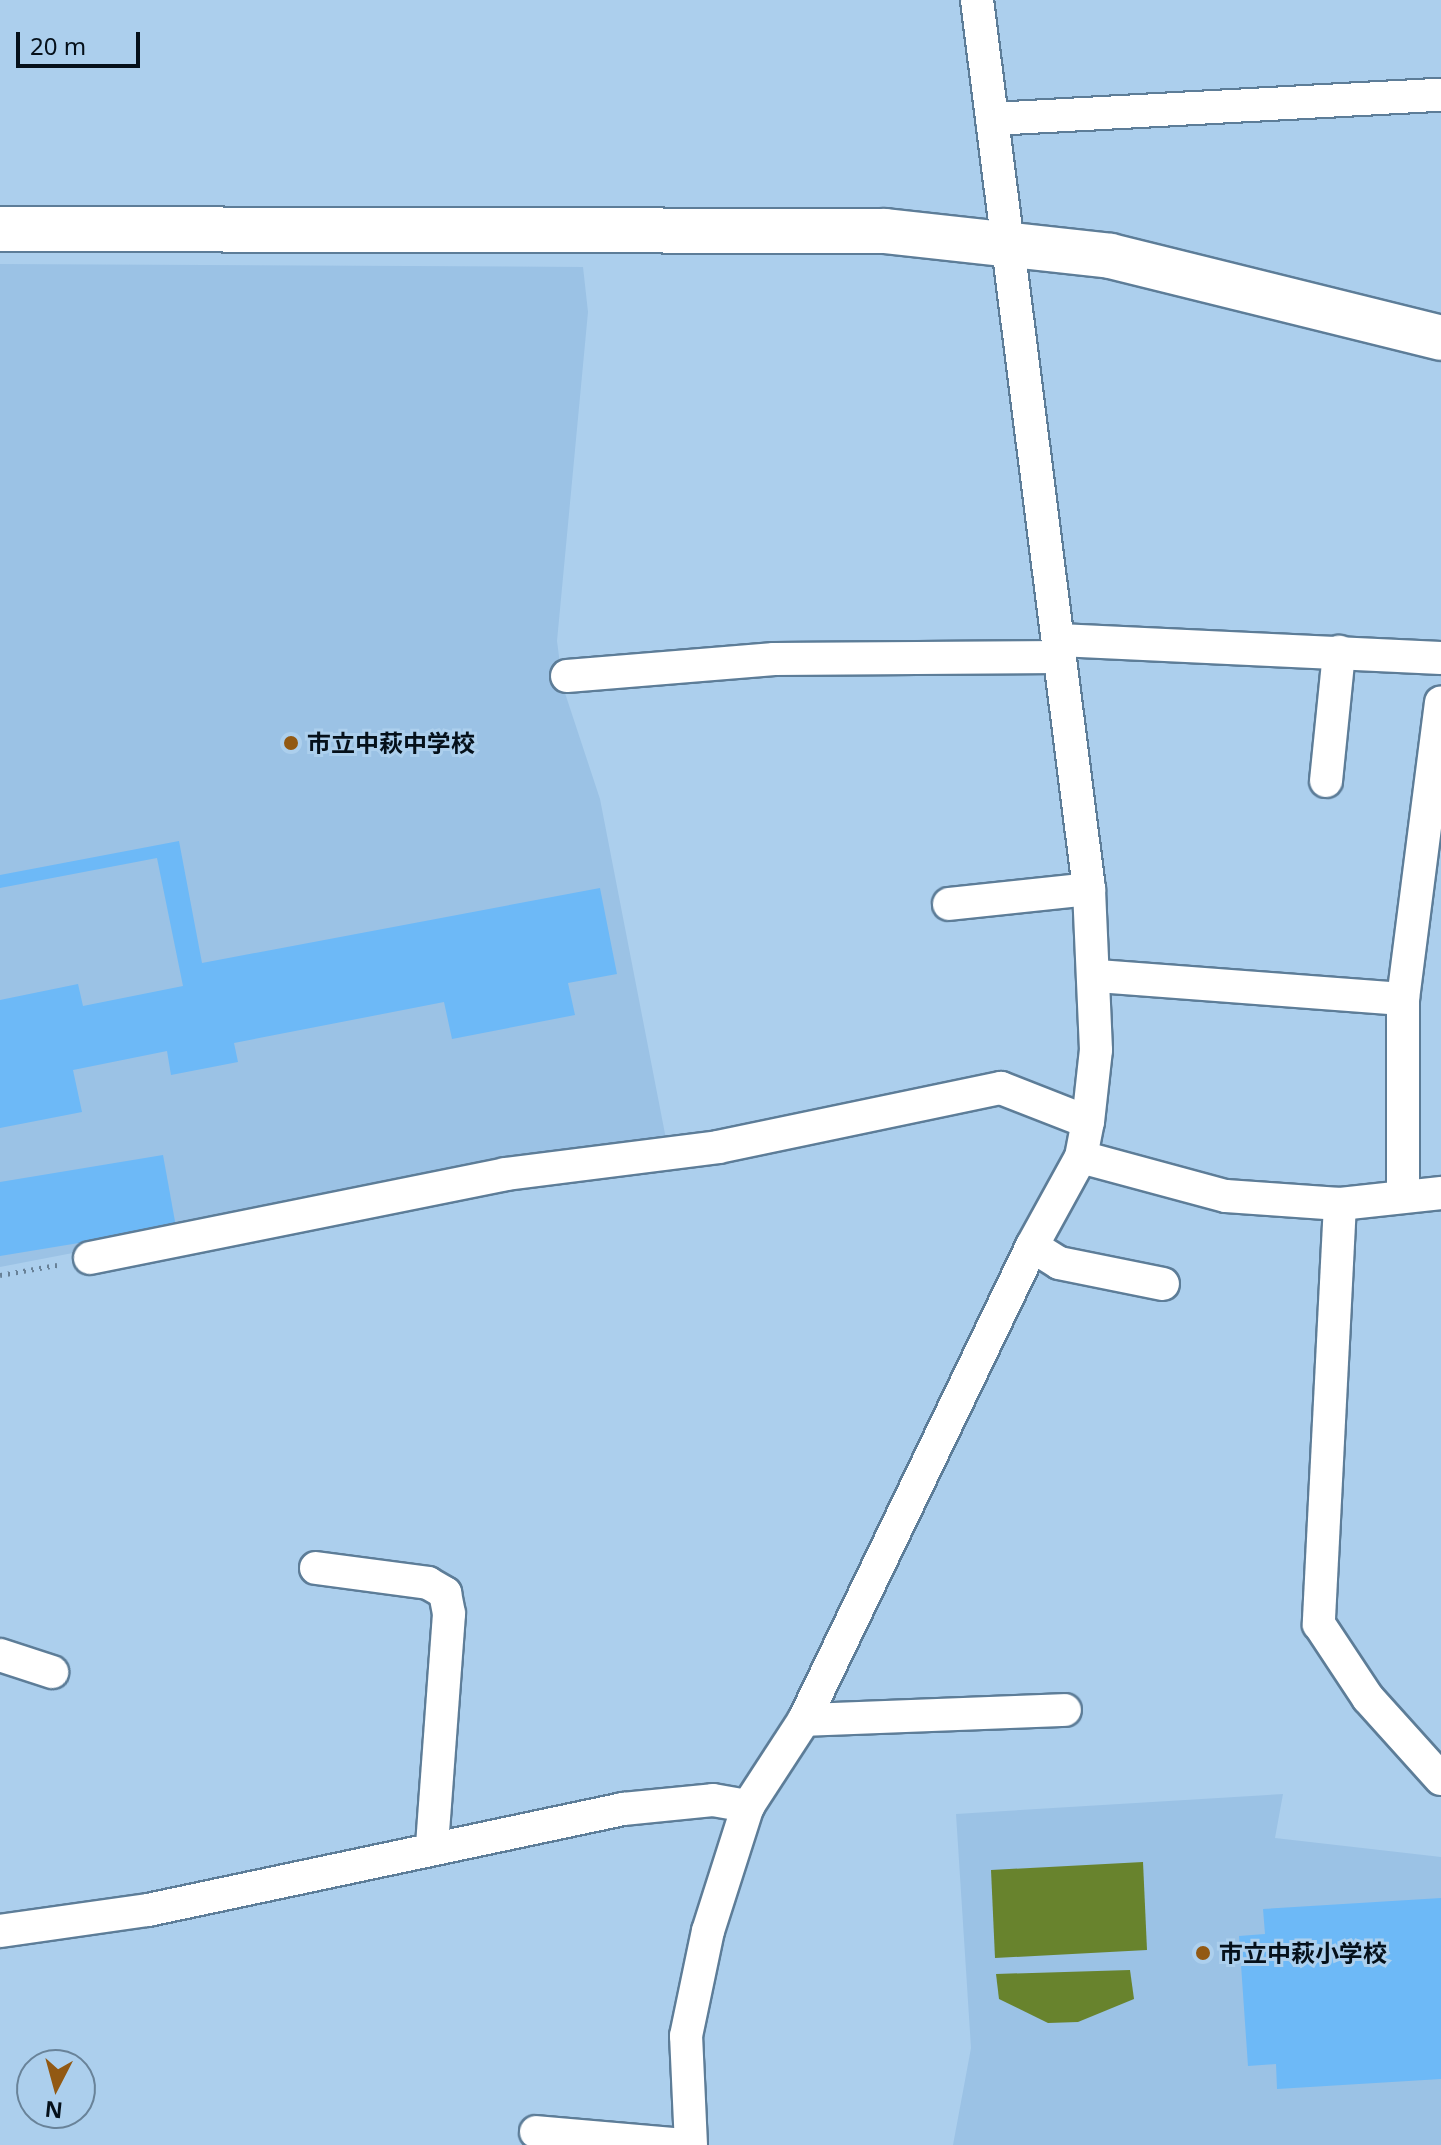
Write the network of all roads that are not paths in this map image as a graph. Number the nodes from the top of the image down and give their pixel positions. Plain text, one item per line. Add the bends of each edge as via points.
1 (977, 0) edge
2 (1441, 95) edge
3 (992, 119) junction
4 (0, 229) edge
5 (1008, 242) junction
6 (1441, 338) edge
7 (1060, 649) junction
8 (1339, 652) junction
9 (1441, 658) edge
10 (567, 676) dead end
11 (1441, 702) edge
12 (1326, 781) dead end
13 (1089, 889) junction
14 (949, 904) dead end
15 (1097, 976) junction
16 (1403, 999) junction
17 (1088, 1122) junction
18 (1081, 1157) junction
19 (1441, 1193) edge
20 (1403, 1195) junction
21 (1340, 1204) junction
22 (1032, 1246) junction
23 (90, 1258) road end
24 (1163, 1284) dead end
25 (316, 1568) dead end
26 (0, 1655) edge
27 (52, 1672) dead end
28 (1065, 1710) dead end
29 (804, 1720) junction
30 (1441, 1779) edge
31 (748, 1806) junction
32 (432, 1848) junction
33 (0, 1931) edge
34 (536, 2132) dead end
35 (688, 2145) edge

1 - 3 street
2 - 3 street
3 - 5 street
4 - 5 street via 885,231
5 - 6 street via 1110,256
5 - 7 street
7 - 8 street
7 - 10 street via 774,659
7 - 13 street
8 - 9 street
8 - 12 street
11 - 16 street
13 - 14 street
13 - 15 street
15 - 16 street
15 - 17 street
16 - 20 street
17 - 18 street
17 - 23 street via 1001,1088 718,1147 505,1174
18 - 21 street via 1226,1196
18 - 22 street
19 - 20 street
20 - 21 street
21 - 30 street via 1319,1624 1368,1698
22 - 24 street via 1059,1263
22 - 29 street
25 - 32 street via 428,1583 445,1593 449,1614
26 - 27 street
28 - 29 street
29 - 31 street
31 - 32 street via 713,1800 623,1809
31 - 35 street via 708,1931 686,2036
32 - 33 street via 148,1910
34 - 35 street

